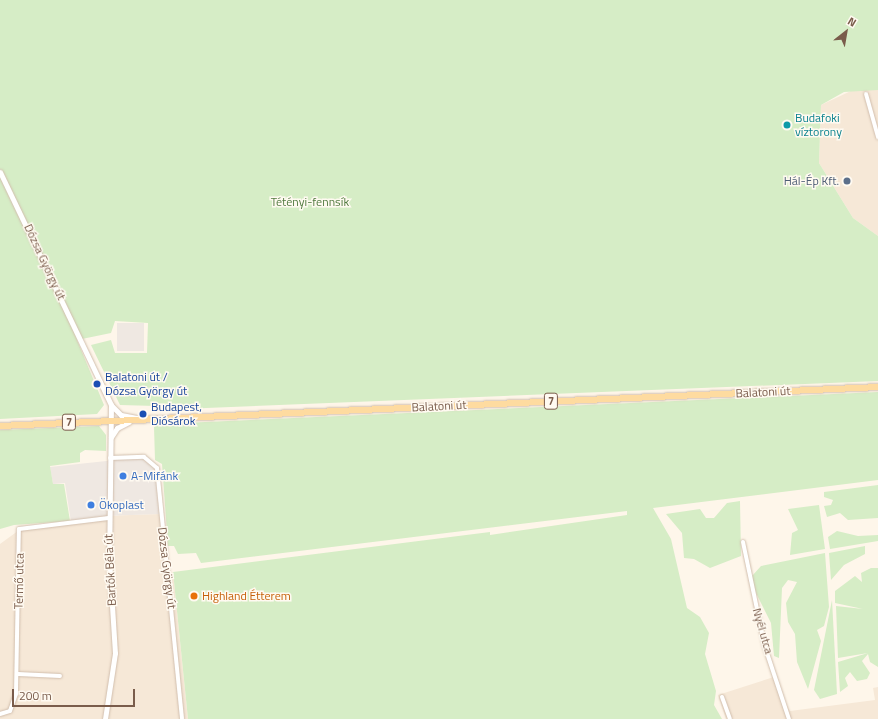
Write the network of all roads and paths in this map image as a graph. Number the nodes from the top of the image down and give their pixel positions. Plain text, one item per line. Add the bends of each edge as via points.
1 (866, 94) dead end
2 (878, 137) edge
3 (0, 172) edge
4 (878, 386) edge
5 (111, 405) junction
6 (138, 418) junction
7 (110, 420) junction
8 (0, 426) edge
9 (110, 438) junction
10 (110, 458) junction
11 (108, 518) junction
12 (743, 542) dead end
13 (18, 674) junction
14 (60, 676) dead end
15 (722, 697) dead end
16 (0, 714) edge
17 (105, 719) edge
18 (182, 719) edge
19 (730, 719) edge
20 (789, 719) edge

1 - 2 street
3 - 5 street, Dózsa György út
4 - 6 main road, Balatoni út / 7
5 - 6 street via 121,415
5 - 7 street, Dózsa György út
6 - 7 main road, Balatoni út / 7
6 - 9 street via 117,428
7 - 8 main road, Balatoni út / 7
7 - 9 street, Bartók Béla út
9 - 10 street, Bartók Béla út
10 - 11 street, Bartók Béla út
10 - 18 street, Dózsa György út via 144,457 157,468
11 - 13 street, Termő utca via 19,529
11 - 17 street, Bartók Béla út via 115,653
12 - 20 street, Nyél utca via 765,647
13 - 14 street
13 - 16 street, Termő utca via 13,708
15 - 19 street

